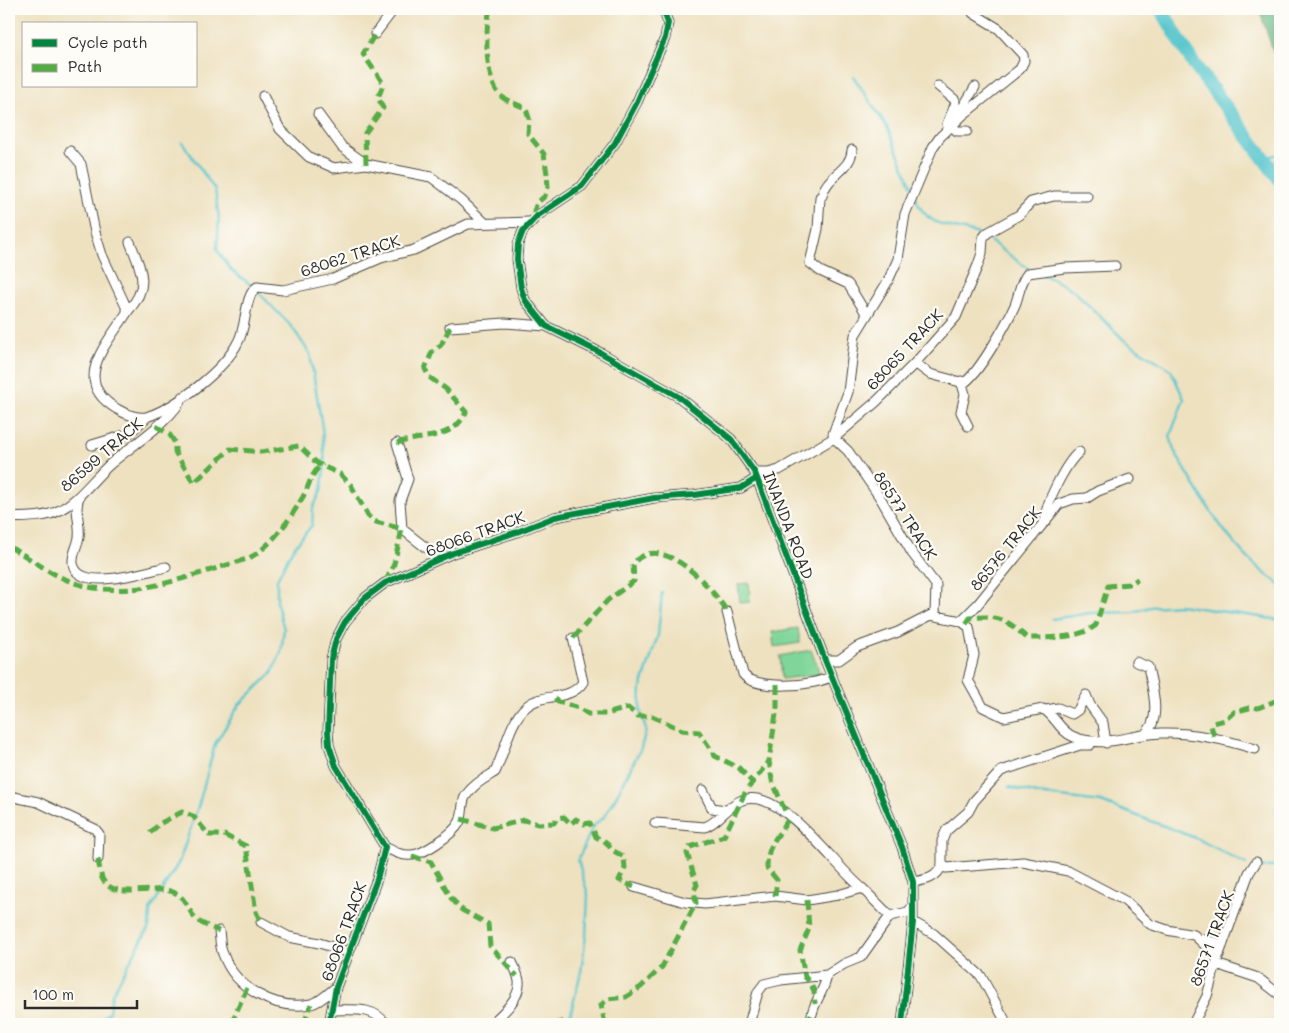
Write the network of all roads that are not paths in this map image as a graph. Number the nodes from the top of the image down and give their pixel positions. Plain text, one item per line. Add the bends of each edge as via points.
1 (394, 9) edge
2 (664, 9) edge
3 (973, 13) dead end
4 (375, 34) dead end
5 (938, 86) dead end
6 (975, 87) dead end
7 (263, 96) dead end
8 (318, 114) dead end
9 (952, 126) junction
10 (967, 131) dead end
11 (941, 136) junction
12 (852, 150) dead end
13 (70, 151) dead end
14 (366, 164) junction
15 (1087, 196) dead end
16 (529, 222) junction
17 (485, 223) junction
18 (130, 242) dead end
19 (1116, 266) dead end
20 (128, 311) junction
21 (867, 314) junction
22 (546, 326) junction
23 (450, 327) dead end
24 (915, 363) junction
25 (960, 381) junction
26 (182, 397) junction
27 (147, 417) junction
28 (968, 426) dead end
29 (834, 438) junction
30 (397, 443) dead end
31 (92, 444) dead end
32 (1079, 452) dead end
33 (756, 475) junction
34 (1130, 479) dead end
35 (80, 495) junction
36 (9, 518) edge
37 (1046, 522) junction
38 (444, 557) junction
39 (166, 567) dead end
40 (727, 612) dead end
41 (934, 614) junction
42 (961, 621) junction
43 (573, 638) dead end
44 (825, 660) junction
45 (1136, 662) dead end
46 (832, 676) junction
47 (1046, 710) junction
48 (1144, 735) junction
49 (1102, 743) junction
50 (1255, 749) dead end
51 (703, 790) dead end
52 (9, 796) edge
53 (725, 810) junction
54 (656, 822) dead end
55 (385, 847) junction
56 (98, 859) dead end
57 (1256, 862) dead end
58 (942, 864) junction
59 (913, 882) junction
60 (634, 887) dead end
61 (862, 888) junction
62 (913, 906) junction
63 (890, 916) junction
64 (261, 922) dead end
65 (913, 922) junction
66 (219, 931) dead end
67 (1199, 939) junction
68 (1222, 944) junction
69 (349, 952) junction
70 (1217, 961) junction
71 (512, 962) dead end
72 (827, 975) junction
73 (336, 987) junction
74 (1280, 994) edge
75 (332, 1010) junction
76 (812, 1014) dead end
77 (329, 1024) edge
78 (386, 1024) edge
79 (491, 1024) edge
80 (749, 1024) edge
81 (902, 1024) edge
82 (1008, 1024) edge
83 (1193, 1024) edge

1 - 4 street
2 - 16 street, INANDA ROAD via 668,23 665,38 615,143 582,186
3 - 9 street via 998,29 1023,55 1024,61 1020,69
5 - 11 street via 956,100
6 - 9 street
7 - 14 street via 280,129 309,157 334,168
8 - 14 street via 342,147
9 - 10 street via 957,131
9 - 11 street
11 - 21 street via 925,162 908,204 901,228 898,258
12 - 21 street via 850,162 829,180 820,197 818,229 809,260 820,271 848,284
13 - 20 street via 81,164 102,255
14 - 17 street via 431,177
15 - 24 street, 68065 TRACK via 1054,196 1031,202 1018,215 987,233 978,265 956,317
16 - 17 street, 68062 TRACK
16 - 22 street, INANDA ROAD via 518,244 518,275 525,300
17 - 26 street, 68062 TRACK via 460,227 422,247 381,258 333,279 283,290 255,288 248,297 244,327 235,349 221,366
18 - 20 street via 143,278 139,297
19 - 25 street via 1028,273 1011,314 982,362 969,380
20 - 27 street via 101,350 94,370 95,387 102,398 119,410
21 - 29 street via 855,335 848,392 833,431
22 - 23 street via 505,323
22 - 33 street, INANDA ROAD via 679,397 722,430
24 - 25 street via 930,374
24 - 29 street, 68065 TRACK
25 - 28 street via 965,394 961,412
26 - 27 street, 68062 TRACK
26 - 35 street, 86599 TRACK via 177,408 107,467
27 - 31 street, 68062 TRACK via 128,434
29 - 33 street, 68065 TRACK via 779,470
29 - 41 street, 86577 TRACK via 848,451 890,513 924,572 936,585
30 - 38 street via 408,480 400,501 402,529
32 - 37 street via 1070,461 1046,507
33 - 38 street, 68066 TRACK via 741,488 694,496 654,498 562,515
33 - 44 street, INANDA ROAD
34 - 37 street, 86576 TRACK via 1087,498 1059,504
35 - 36 street, 86599 TRACK via 58,511
35 - 39 street via 76,505 80,534 73,562 80,574 110,580
37 - 42 street, 86576 TRACK
38 - 55 street, 68066 TRACK via 385,583 365,598 345,622 331,658 328,730 331,753 346,786
40 - 46 street via 743,674 750,681 777,684 824,681
41 - 42 street
41 - 44 street via 857,647 839,660
42 - 47 street via 969,627 974,647 969,684 984,707 1004,717
43 - 55 street via 583,682 578,689 555,698 536,700 522,712 495,771 480,780 466,795 459,824 430,848 412,856
44 - 46 street, INANDA ROAD
45 - 48 street via 1148,667 1154,695 1152,724
46 - 59 street, INANDA ROAD via 902,847
47 - 49 street via 1071,736
47 - 49 street via 1058,708 1072,714 1086,695 1103,723
48 - 49 street
48 - 50 street via 1214,736
49 - 58 street via 1080,745 1001,771 968,812 946,831 942,842
51 - 53 street via 712,808
52 - 56 street via 38,802 95,829 99,834
53 - 54 street via 704,827
53 - 61 street via 741,801 756,798 784,811
55 - 69 street, 68066 TRACK via 378,879
57 - 68 street, 86571 TRACK via 1249,872
58 - 59 street via 940,871 930,879
58 - 67 street via 946,868 1023,862 1055,867 1119,898 1150,924 1192,933
59 - 62 street, INANDA ROAD
60 - 61 street via 696,903 775,896 807,900
61 - 63 street
62 - 63 street via 908,912
62 - 65 street, INANDA ROAD
63 - 72 street via 861,957
64 - 69 street via 289,937
65 - 81 street, INANDA ROAD
65 - 82 street via 934,934 981,976
66 - 73 street via 227,964 253,992 282,1003 311,1004
67 - 68 street
67 - 70 street
68 - 70 street, 86571 TRACK
69 - 73 street, 68066 TRACK
70 - 74 street via 1258,978
70 - 83 street, 86571 TRACK
71 - 79 street via 519,987 507,1009
72 - 76 street
72 - 80 street via 764,984 758,992
73 - 75 street, 68066 TRACK
75 - 77 street, 68066 TRACK
75 - 78 street via 370,1011

